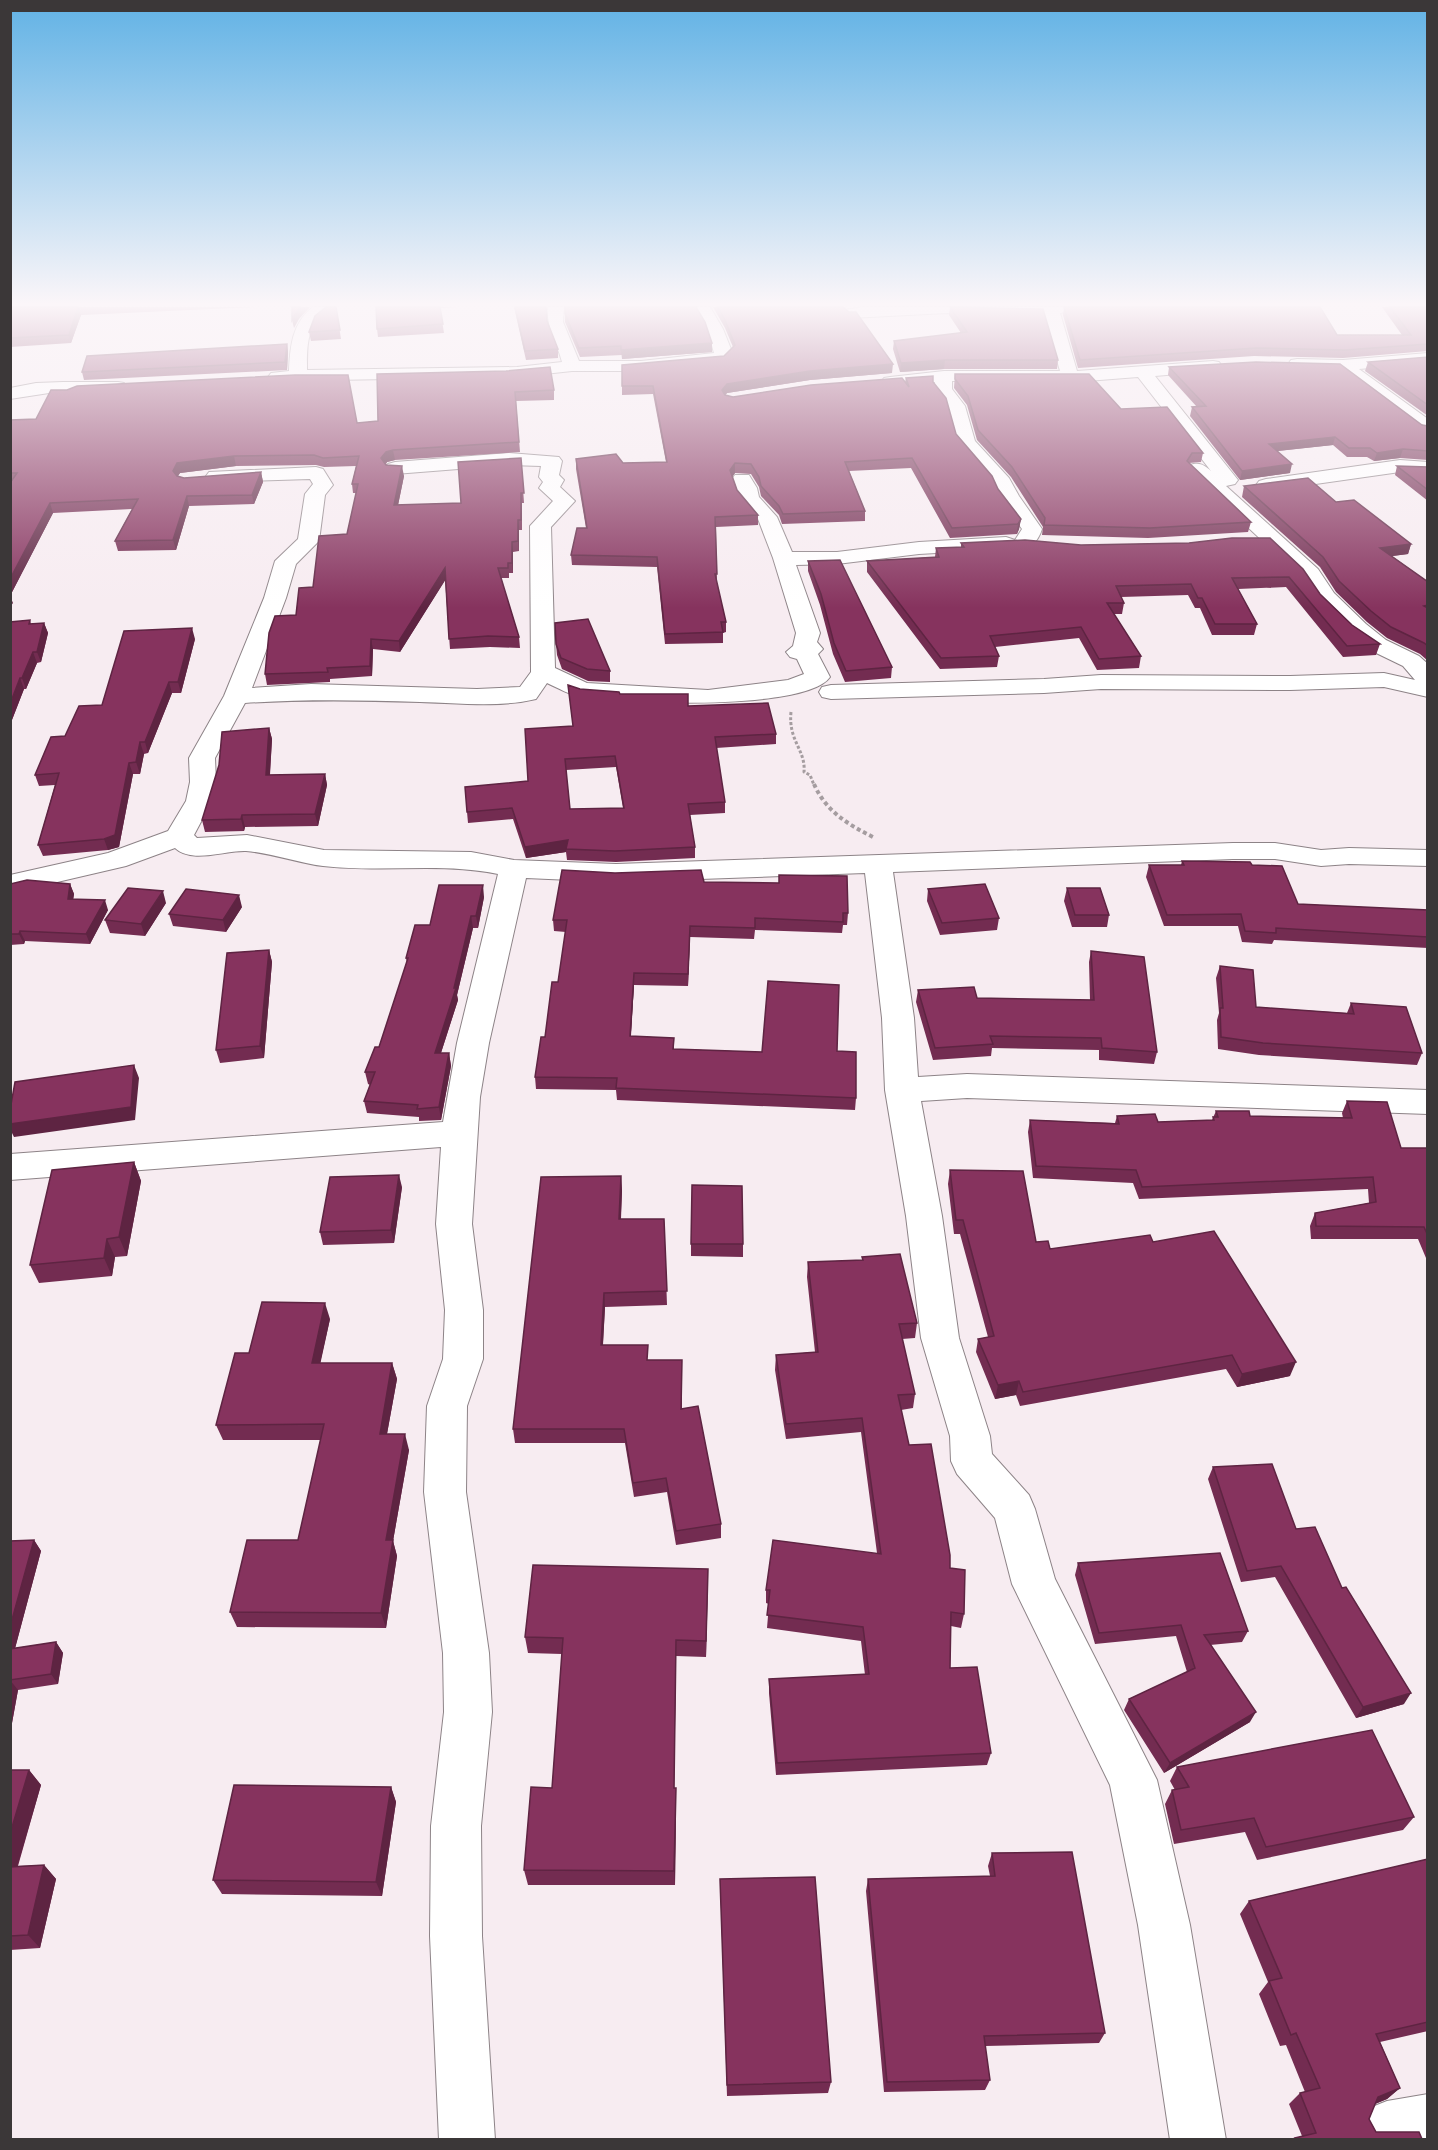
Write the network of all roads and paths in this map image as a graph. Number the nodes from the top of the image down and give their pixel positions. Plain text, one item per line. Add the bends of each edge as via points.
1 (956, 407) edge
2 (1171, 407) edge
3 (1400, 407) edge
4 (1428, 428) edge
5 (395, 468) edge
6 (1428, 468) edge
7 (1197, 470) edge
8 (197, 478) edge
9 (742, 478) edge
10 (1236, 489) junction
11 (1276, 538) junction
12 (1240, 540) edge
13 (1024, 542) junction
14 (1046, 544) edge
15 (783, 559) junction
16 (543, 672) junction
17 (1428, 679) edge
18 (1428, 690) edge
19 (831, 692) dead end
20 (236, 696) junction
21 (796, 705) dead end
22 (179, 837) junction
23 (1428, 858) edge
24 (889, 863) junction
25 (514, 869) junction
26 (10, 884) edge
27 (902, 1090) junction
28 (1428, 1101) edge
29 (459, 1133) junction
30 (10, 1167) edge
31 (467, 2139) edge
32 (1198, 2139) edge

1 - 13 street via 966,442 1002,482 1032,528
2 - 10 street
3 - 4 street
5 - 16 street via 509,459 552,461 549,477 555,480 549,488 564,501 540,526
6 - 10 street via 1400,466
7 - 11 street
8 - 20 street via 316,473 323,485 315,494 308,541 286,561 279,576 275,598
9 - 15 street via 749,499 767,517 786,563
10 - 11 street
11 - 12 street
11 - 17 street via 1310,574 1326,598 1359,629 1378,645 1410,661
13 - 14 street
13 - 15 street
15 - 16 street via 808,633 804,645 811,649 798,652 806,654 818,677 793,687 708,697 583,690
16 - 20 street via 527,694 311,691
18 - 19 street via 1384,680 1101,682
20 - 22 street via 202,758 199,801
21 - 24 path via 790,712 795,749 805,759 804,772 810,775 821,802 837,817 896,846
22 - 25 street via 190,847 247,843 324,858 471,860
22 - 26 street via 116,860
23 - 24 street via 1321,858 1233,851
24 - 25 street via 616,873
24 - 27 street
25 - 29 street via 473,1043
27 - 28 street via 967,1086
27 - 32 street via 940,1338 970,1436 972,1461 1014,1509 1034,1584 1133,1780 1164,1925
29 - 30 street
29 - 31 street via 454,1224 464,1310 463,1359 447,1406 445,1492 458,1581 468,1712 456,1837 456,1936

